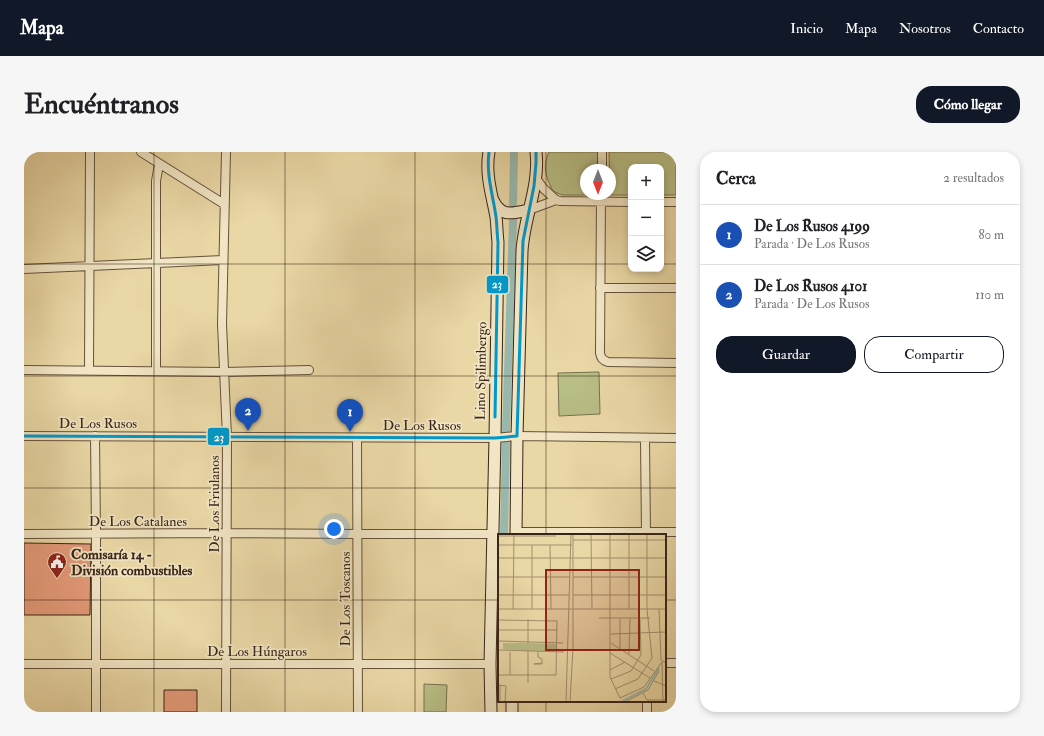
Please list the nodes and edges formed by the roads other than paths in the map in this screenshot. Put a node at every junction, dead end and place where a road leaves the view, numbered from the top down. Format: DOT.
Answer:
graph roads {
  1 [pos="90,152"];
  2 [pos="141,152"];
  3 [pos="226,152"];
  4 [pos="489,152"];
  5 [pos="602,152"];
  6 [pos="537,154"];
  7 [pos="159,164"];
  8 [pos="602,164"];
  9 [pos="536,178"];
  10 [pos="492,200"];
  11 [pos="556,200"];
  12 [pos="580,200"];
  13 [pos="601,200"];
  14 [pos="616,200"];
  15 [pos="628,202"];
  16 [pos="664,202"];
  17 [pos="676,202"];
  18 [pos="224,204"];
  19 [pos="529,210"];
  20 [pos="223,260"];
  21 [pos="156,264"];
  22 [pos="90,266"];
  23 [pos="24,270"];
  24 [pos="600,288"];
  25 [pos="676,288"];
  26 [pos="676,363"];
  27 [pos="24,370"];
  28 [pos="90,370"];
  29 [pos="309,370"];
  30 [pos="156,371"];
  31 [pos="224,372"];
  32 [pos="24,436"];
  33 [pos="95,436"];
  34 [pos="517,436"];
  35 [pos="227,437"];
  36 [pos="357,438"];
  37 [pos="495,438"];
  38 [pos="645,438"];
  39 [pos="676,438"];
  40 [pos="676,532"];
  41 [pos="227,533"];
  42 [pos="24,534"];
  43 [pos="96,534"];
  44 [pos="358,534"];
  45 [pos="493,534"];
  46 [pos="517,534"];
  47 [pos="646,534"];
  48 [pos="24,664"];
  49 [pos="96,664"];
  50 [pos="226,664"];
  51 [pos="358,664"];
  52 [pos="490,664"];
  53 [pos="96,712"];
  54 [pos="226,712"];
  55 [pos="358,712"];
  56 [pos="491,712"];
  1 -- 22 [label="street"];
  2 -- 7 [label="street"];
  3 -- 18 [label="street, De Los Friulanos"];
  4 -- 10 [label="main road, Lino Spilimbergo"];
  5 -- 8 [label="street"];
  6 -- 9 [label="main road"];
  7 -- 18 [label="street"];
  7 -- 21 [label="street"];
  9 -- 11 [label="street"];
  9 -- 19 [label="main road"];
  10 -- 19 [label="main road"];
  10 -- 37 [label="main road, Lino Spilimbergo"];
  11 -- 12 [label="street"];
  11 -- 19 [label="street"];
  13 -- 24 [label="street"];
  14 -- 15 [label="street"];
  16 -- 17 [label="street"];
  18 -- 20 [label="street, De Los Friulanos"];
  19 -- 34 [label="main road"];
  20 -- 21 [label="street"];
  20 -- 31 [label="street, De Los Friulanos"];
  21 -- 22 [label="street"];
  21 -- 30 [label="street"];
  22 -- 23 [label="street"];
  22 -- 28 [label="street"];
  24 -- 25 [label="street"];
  24 -- 26 [label="street"];
  27 -- 28 [label="street"];
  28 -- 30 [label="street"];
  29 -- 31 [label="street"];
  30 -- 31 [label="street"];
  31 -- 35 [label="street, De Los Friulanos"];
  32 -- 33 [label="street, De Los Rusos"];
  33 -- 35 [label="street, De Los Rusos"];
  33 -- 43 [label="street"];
  34 -- 37 [label="street, De Los Rusos"];
  34 -- 38 [label="street, De Los Rusos"];
  34 -- 46 [label="main road"];
  35 -- 36 [label="street, De Los Rusos"];
  35 -- 41 [label="street, De Los Friulanos"];
  36 -- 37 [label="street, De Los Rusos"];
  36 -- 44 [label="street, De Los Toscanos"];
  37 -- 45 [label="main road, Lino Spilimbergo"];
  38 -- 39 [label="street, De Los Rusos"];
  38 -- 47 [label="street"];
  40 -- 47 [label="street"];
  41 -- 43 [label="street, De Los Catalanes"];
  41 -- 44 [label="street, De Los Catalanes"];
  41 -- 50 [label="street, De Los Friulanos"];
  42 -- 43 [label="street, De Los Catalanes"];
  43 -- 49 [label="street"];
  44 -- 45 [label="street, De Los Catalanes"];
  44 -- 51 [label="street, De Los Toscanos"];
  45 -- 52 [label="main road, Lino Spilimbergo"];
  46 -- 47 [label="street"];
  48 -- 49 [label="street, De Los Húngaros"];
  49 -- 50 [label="street, De Los Húngaros"];
  49 -- 53 [label="street"];
  50 -- 51 [label="street, De Los Húngaros"];
  50 -- 54 [label="street, De Los Friulanos"];
  51 -- 52 [label="street, De Los Húngaros"];
  51 -- 55 [label="street, De Los Toscanos"];
  52 -- 56 [label="main road, Lino Spilimbergo"];
}
